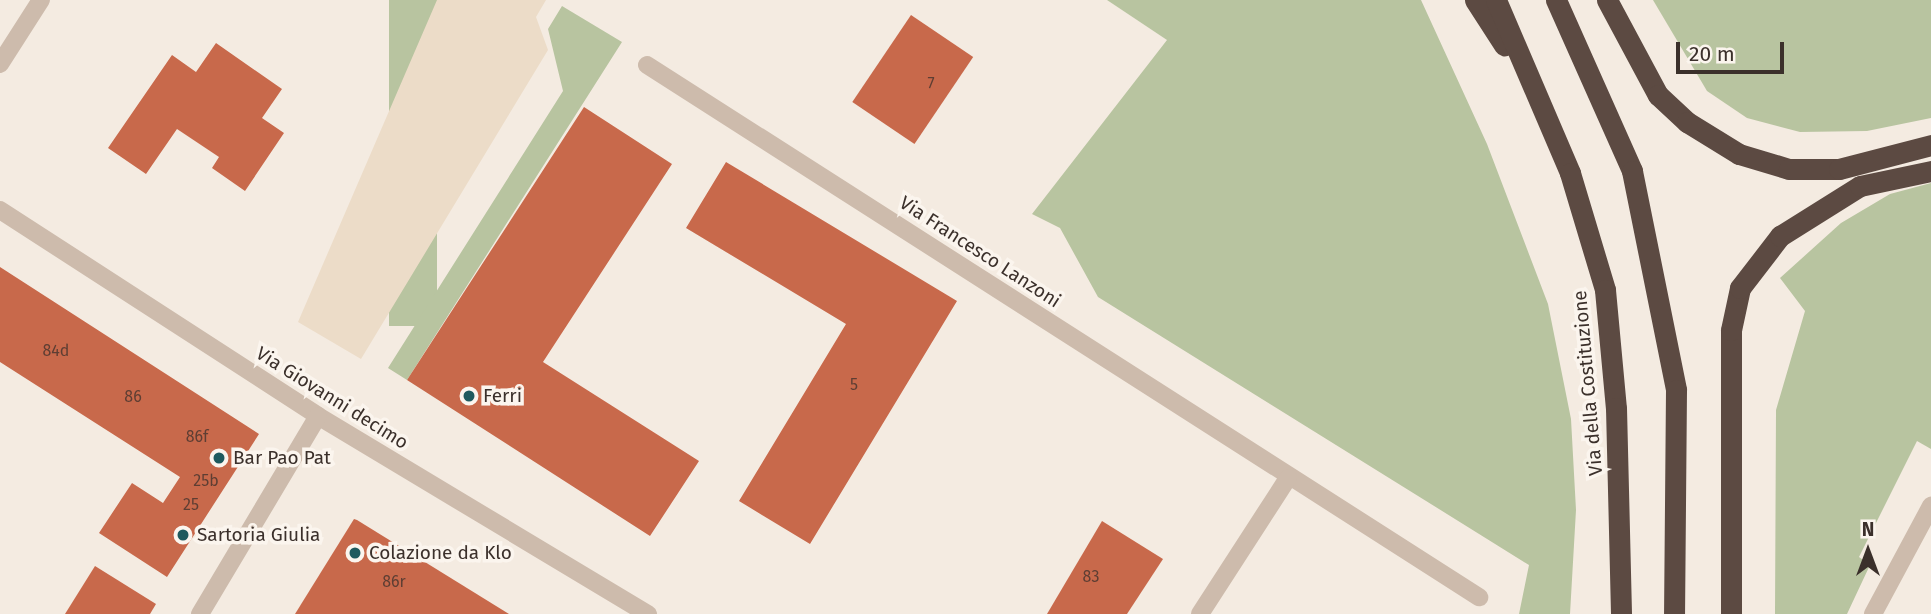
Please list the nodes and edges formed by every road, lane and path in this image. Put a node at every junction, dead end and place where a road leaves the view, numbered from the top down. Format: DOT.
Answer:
graph roads {
  1 [pos="41,0"];
  2 [pos="1475,0"];
  3 [pos="1496,0"];
  4 [pos="1556,0"];
  5 [pos="1607,0"];
  6 [pos="0,64"];
  7 [pos="646,65"];
  8 [pos="1528,82"];
  9 [pos="1931,145"];
  10 [pos="1931,171"];
  11 [pos="0,210"];
  12 [pos="318,416"];
  13 [pos="1288,478"];
  14 [pos="1931,506"];
  15 [pos="1479,597"];
  16 [pos="200,614"];
  17 [pos="648,614"];
  18 [pos="1200,614"];
  19 [pos="1621,614"];
  20 [pos="1674,614"];
  21 [pos="1731,614"];
  22 [pos="1873,614"];
  1 -- 6 [label="street"];
  2 -- 8 [label="highway"];
  3 -- 8 [label="highway, Via della Costituzione"];
  4 -- 20 [label="highway"];
  5 -- 9 [label="highway"];
  7 -- 13 [label="street, Via Francesco Lanzoni"];
  8 -- 19 [label="highway, Via della Costituzione"];
  10 -- 21 [label="highway"];
  11 -- 12 [label="street, Via Giovanni decimo"];
  12 -- 16 [label="street"];
  12 -- 17 [label="street, Via Giovanni decimo"];
  13 -- 15 [label="street, Via Francesco Lanzoni"];
  13 -- 18 [label="street"];
  14 -- 22 [label="street"];
}
